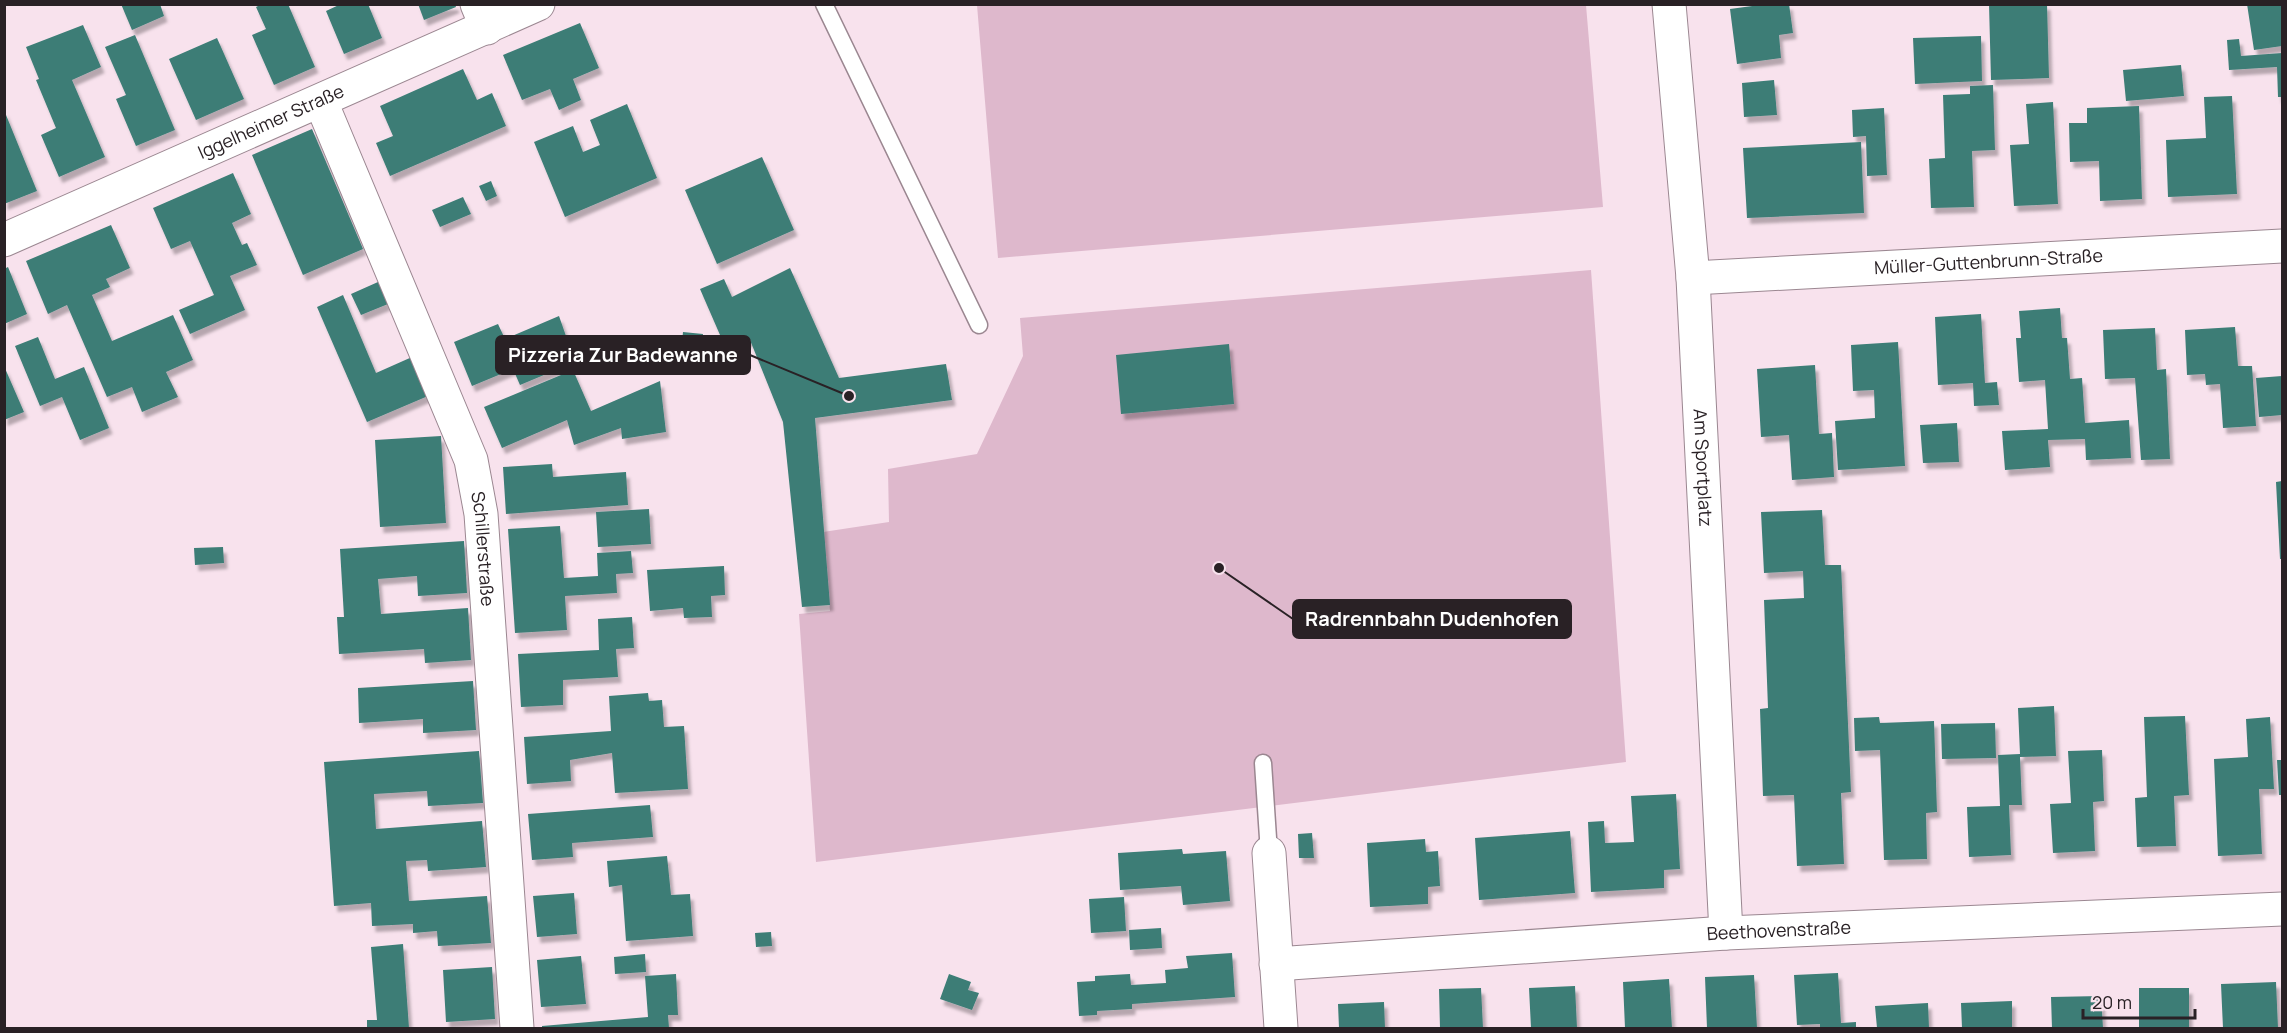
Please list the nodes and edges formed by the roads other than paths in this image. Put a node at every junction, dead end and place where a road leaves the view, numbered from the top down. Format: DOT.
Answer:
graph roads {
  1 [pos="538,4"];
  2 [pos="824,4"];
  3 [pos="1669,4"];
  4 [pos="482,16"];
  5 [pos="321,102"];
  6 [pos="4,240"];
  7 [pos="2283,246"];
  8 [pos="1693,278"];
  9 [pos="979,325"];
  10 [pos="1263,763"];
  11 [pos="1269,853"];
  12 [pos="2283,909"];
  13 [pos="1726,933"];
  14 [pos="1276,964"];
  15 [pos="517,1029"];
  16 [pos="1281,1029"];
  1 -- 4 [label="street, Iggelheimer Straße"];
  2 -- 9 [label="lane"];
  3 -- 8 [label="street, Am Sportplatz"];
  4 -- 5 [label="street, Iggelheimer Straße"];
  5 -- 6 [label="street, Iggelheimer Straße"];
  5 -- 15 [label="street, Schillerstraße"];
  7 -- 8 [label="street, Müller-Guttenbrunn-Straße"];
  8 -- 13 [label="street, Am Sportplatz"];
  10 -- 11 [label="lane"];
  11 -- 14 [label="street"];
  12 -- 13 [label="street, Beethovenstraße"];
  13 -- 14 [label="street, Beethovenstraße"];
  14 -- 16 [label="street"];
}
